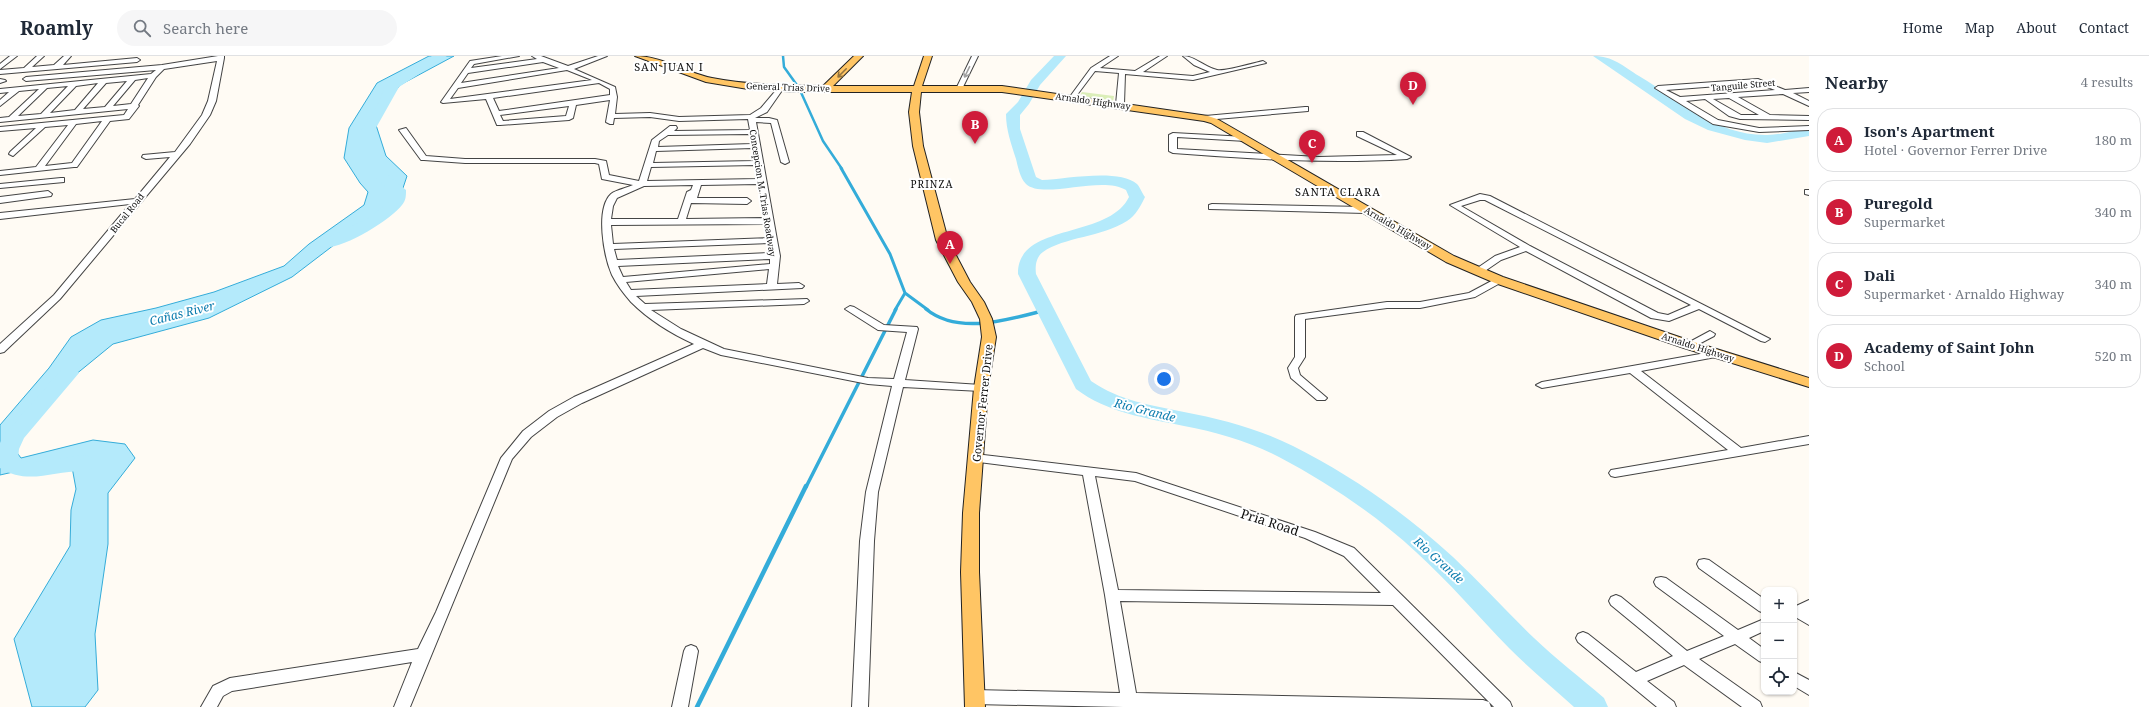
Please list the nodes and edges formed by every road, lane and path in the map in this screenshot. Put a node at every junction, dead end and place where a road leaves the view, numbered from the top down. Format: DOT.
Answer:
graph roads {
  1 [pos="14,56"];
  2 [pos="41,56"];
  3 [pos="68,56"];
  4 [pos="91,56"];
  5 [pos="118,56"];
  6 [pos="512,56"];
  7 [pos="535,56"];
  8 [pos="604,56"];
  9 [pos="639,56"];
  10 [pos="859,56"];
  11 [pos="928,56"];
  12 [pos="975,56"];
  13 [pos="1115,56"];
  14 [pos="1164,56"];
  15 [pos="1186,56"];
  16 [pos="221,57"];
  17 [pos="138,58"];
  18 [pos="545,59"];
  19 [pos="112,62"];
  20 [pos="1264,63"];
  21 [pos="1196,64"];
  22 [pos="83,65"];
  23 [pos="162,67"];
  24 [pos="0,68"];
  25 [pos="55,68"];
  26 [pos="570,68"];
  27 [pos="144,69"];
  28 [pos="1093,69"];
  29 [pos="25,70"];
  30 [pos="465,71"];
  31 [pos="1122,71"];
  32 [pos="0,72"];
  33 [pos="1138,72"];
  34 [pos="1218,73"];
  35 [pos="152,76"];
  36 [pos="1177,76"];
  37 [pos="18,77"];
  38 [pos="26,78"];
  39 [pos="133,78"];
  40 [pos="600,80"];
  41 [pos="1,81"];
  42 [pos="104,81"];
  43 [pos="10,84"];
  44 [pos="74,84"];
  45 [pos="457,86"];
  46 [pos="45,87"];
  47 [pos="778,88"];
  48 [pos="17,89"];
  49 [pos="825,89"];
  50 [pos="917,89"];
  51 [pos="959,89"];
  52 [pos="2,90"];
  53 [pos="1809,90"];
  54 [pos="1783,91"];
  55 [pos="1729,95"];
  56 [pos="489,97"];
  57 [pos="614,97"];
  58 [pos="1706,97"];
  59 [pos="1072,98"];
  60 [pos="1679,98"];
  61 [pos="1805,102"];
  62 [pos="573,103"];
  63 [pos="0,104"];
  64 [pos="1120,104"];
  65 [pos="135,106"];
  66 [pos="107,109"];
  67 [pos="1306,109"];
  68 [pos="77,112"];
  69 [pos="495,114"];
  70 [pos="43,116"];
  71 [pos="751,118"];
  72 [pos="1205,118"];
  73 [pos="1768,118"];
  74 [pos="1809,118"];
  75 [pos="11,119"];
  76 [pos="678,119"];
  77 [pos="0,120"];
  78 [pos="108,120"];
  79 [pos="73,123"];
  80 [pos="42,126"];
  81 [pos="1809,128"];
  82 [pos="3,129"];
  83 [pos="1789,129"];
  84 [pos="403,130"];
  85 [pos="667,132"];
  86 [pos="753,132"];
  87 [pos="1360,134"];
  88 [pos="0,135"];
  89 [pos="1246,139"];
  90 [pos="756,146"];
  91 [pos="653,149"];
  92 [pos="13,154"];
  93 [pos="176,154"];
  94 [pos="146,157"];
  95 [pos="1276,157"];
  96 [pos="785,162"];
  97 [pos="759,163"];
  98 [pos="648,165"];
  99 [pos="38,169"];
  100 [pos="0,173"];
  101 [pos="762,181"];
  102 [pos="696,182"];
  103 [pos="642,184"];
  104 [pos="0,186"];
  105 [pos="48,194"];
  106 [pos="0,200"];
  107 [pos="136,201"];
  108 [pos="747,201"];
  109 [pos="1212,207"];
  110 [pos="1365,210"];
  111 [pos="34,213"];
  112 [pos="9,215"];
  113 [pos="0,216"];
  114 [pos="769,221"];
  115 [pos="605,222"];
  116 [pos="681,222"];
  117 [pos="0,225"];
  118 [pos="773,240"];
  119 [pos="609,247"];
  120 [pos="1530,250"];
  121 [pos="775,256"];
  122 [pos="614,263"];
  123 [pos="774,266"];
  124 [pos="1483,273"];
  125 [pos="620,280"];
  126 [pos="1499,280"];
  127 [pos="799,286"];
  128 [pos="772,287"];
  129 [pos="629,293"];
  130 [pos="804,301"];
  131 [pos="1698,306"];
  132 [pos="644,307"];
  133 [pos="850,309"];
  134 [pos="1710,334"];
  135 [pos="1765,339"];
  136 [pos="702,345"];
  137 [pos="1688,345"];
  138 [pos="0,350"];
  139 [pos="1717,354"];
  140 [pos="1632,369"];
  141 [pos="1809,383"];
  142 [pos="898,384"];
  143 [pos="1542,385"];
  144 [pos="981,388"];
  145 [pos="1321,398"];
  146 [pos="1809,440"];
  147 [pos="1739,452"];
  148 [pos="976,458"];
  149 [pos="1088,470"];
  150 [pos="1615,473"];
  151 [pos="1704,564"];
  152 [pos="1661,582"];
  153 [pos="1112,595"];
  154 [pos="1395,599"];
  155 [pos="1616,601"];
  156 [pos="1761,605"];
  157 [pos="1761,626"];
  158 [pos="1736,637"];
  159 [pos="1583,638"];
  160 [pos="691,651"];
  161 [pos="423,654"];
  162 [pos="1761,655"];
  163 [pos="1686,658"];
  164 [pos="1633,680"];
  165 [pos="1797,680"];
  166 [pos="1809,688"];
  167 [pos="975,702"];
  168 [pos="1130,704"];
  169 [pos="1275,705"];
  170 [pos="1414,706"];
  171 [pos="209,707"];
  172 [pos="402,707"];
  173 [pos="680,707"];
  174 [pos="860,707"];
  175 [pos="1483,707"];
  176 [pos="1504,707"];
  177 [pos="1668,707"];
  178 [pos="1754,707"];
  1 -- 24 [label="street"];
  2 -- 29 [label="street"];
  3 -- 25 [label="street"];
  4 -- 22 [label="street"];
  5 -- 19 [label="street"];
  6 -- 30 [label="street"];
  7 -- 18 [label="street"];
  8 -- 26 [label="street"];
  9 -- 47 [label="main road, General Trias Drive"];
  10 -- 49 [label="main road, one-way"];
  11 -- 50 [label="main road, Governor Ferrer Drive"];
  12 -- 51 [label="street, one-way"];
  13 -- 28 [label="street"];
  14 -- 33 [label="street"];
  15 -- 21 [label="street"];
  16 -- 23 [label="street"];
  16 -- 93 [label="street, Bucal Road"];
  17 -- 19 [label="street"];
  17 -- 27 [label="street"];
  18 -- 26 [label="street"];
  18 -- 30 [label="street"];
  19 -- 22 [label="street"];
  20 -- 34 [label="street"];
  21 -- 34 [label="street"];
  21 -- 36 [label="street"];
  22 -- 25 [label="street"];
  23 -- 27 [label="street"];
  23 -- 35 [label="street"];
  25 -- 29 [label="street"];
  26 -- 40 [label="street"];
  26 -- 45 [label="street"];
  27 -- 38 [label="street"];
  28 -- 31 [label="street"];
  28 -- 59 [label="street"];
  29 -- 32 [label="street"];
  29 -- 37 [label="street"];
  30 -- 45 [label="street"];
  31 -- 33 [label="street"];
  31 -- 64 [label="street"];
  33 -- 36 [label="street"];
  34 -- 36 [label="street"];
  35 -- 39 [label="street"];
  35 -- 65 [label="street"];
  37 -- 38 [label="street"];
  37 -- 41 [label="street"];
  38 -- 43 [label="street"];
  39 -- 42 [label="street"];
  39 -- 66 [label="street"];
  40 -- 56 [label="street"];
  40 -- 57 [label="street"];
  41 -- 43 [label="street"];
  42 -- 44 [label="street"];
  42 -- 68 [label="street"];
  43 -- 52 [label="street"];
  44 -- 46 [label="street"];
  44 -- 70 [label="street"];
  45 -- 56 [label="street"];
  46 -- 48 [label="street"];
  46 -- 75 [label="street"];
  47 -- 49 [label="main road, General Trias Drive"];
  47 -- 71 [label="street, Concepcion M. Trias Roadway"];
  48 -- 52 [label="street"];
  48 -- 63 [label="street"];
  49 -- 50 [label="main road, General Trias Drive"];
  50 -- 51 [label="main road, Arnaldo Highway"];
  50 -- 144 [label="main road, Governor Ferrer Drive"];
  51 -- 59 [label="main road, Arnaldo Highway"];
  53 -- 54 [label="street, Tanguile Street"];
  54 -- 55 [label="street, Tanguile Street"];
  54 -- 60 [label="street"];
  54 -- 61 [label="street"];
  55 -- 58 [label="street, Tanguile Street"];
  55 -- 73 [label="street"];
  56 -- 69 [label="street"];
  57 -- 62 [label="street"];
  57 -- 76 [label="street"];
  58 -- 60 [label="street, Tanguile Street"];
  58 -- 73 [label="street"];
  59 -- 64 [label="main road, Arnaldo Highway"];
  60 -- 83 [label="street"];
  62 -- 69 [label="street"];
  62 -- 69 [label="street"];
  64 -- 72 [label="main road, Arnaldo Highway"];
  65 -- 66 [label="street"];
  65 -- 78 [label="street"];
  66 -- 68 [label="street"];
  67 -- 72 [label="street"];
  68 -- 70 [label="street"];
  70 -- 75 [label="street"];
  71 -- 76 [label="street"];
  71 -- 86 [label="street, Concepcion M. Trias Roadway"];
  71 -- 96 [label="street"];
  72 -- 89 [label="main road, Arnaldo Highway"];
  73 -- 74 [label="street"];
  73 -- 83 [label="street"];
  75 -- 77 [label="street"];
  76 -- 85 [label="street"];
  78 -- 79 [label="street"];
  78 -- 99 [label="street"];
  79 -- 80 [label="street"];
  79 -- 99 [label="street"];
  80 -- 82 [label="street"];
  80 -- 92 [label="street"];
  81 -- 83 [label="street"];
  82 -- 88 [label="street"];
  84 -- 103 [label="street"];
  85 -- 86 [label="street"];
  85 -- 91 [label="street"];
  86 -- 90 [label="street, Concepcion M. Trias Roadway"];
  87 -- 95 [label="street"];
  89 -- 95 [label="main road, Arnaldo Highway"];
  89 -- 95 [label="street"];
  90 -- 91 [label="street"];
  90 -- 97 [label="street, Concepcion M. Trias Roadway"];
  91 -- 98 [label="street"];
  93 -- 94 [label="street"];
  93 -- 107 [label="street, Bucal Road"];
  95 -- 110 [label="main road, Arnaldo Highway"];
  97 -- 98 [label="street"];
  97 -- 101 [label="street, Concepcion M. Trias Roadway"];
  98 -- 103 [label="street"];
  99 -- 100 [label="street"];
  101 -- 102 [label="street"];
  101 -- 114 [label="street, Concepcion M. Trias Roadway"];
  102 -- 103 [label="street"];
  102 -- 108 [label="street"];
  102 -- 116 [label="street"];
  103 -- 115 [label="street"];
  104 -- 105 [label="street"];
  105 -- 106 [label="street"];
  105 -- 111 [label="street"];
  107 -- 111 [label="street"];
  107 -- 138 [label="street, Bucal Road"];
  109 -- 110 [label="street"];
  110 -- 124 [label="main road, Arnaldo Highway"];
  111 -- 112 [label="street"];
  112 -- 113 [label="street"];
  112 -- 117 [label="street"];
  114 -- 116 [label="street"];
  114 -- 118 [label="street, Concepcion M. Trias Roadway"];
  115 -- 116 [label="street"];
  115 -- 119 [label="street"];
  118 -- 119 [label="street"];
  118 -- 121 [label="street, Concepcion M. Trias Roadway"];
  119 -- 122 [label="street"];
  120 -- 124 [label="street"];
  120 -- 131 [label="street"];
  120 -- 131 [label="street"];
  121 -- 122 [label="street"];
  121 -- 123 [label="street, Concepcion M. Trias Roadway"];
  122 -- 125 [label="street"];
  123 -- 125 [label="street"];
  123 -- 128 [label="street, Concepcion M. Trias Roadway"];
  124 -- 126 [label="main road, Arnaldo Highway"];
  125 -- 129 [label="street"];
  126 -- 137 [label="main road, Arnaldo Highway"];
  126 -- 145 [label="street"];
  127 -- 128 [label="street"];
  128 -- 129 [label="street"];
  129 -- 132 [label="street"];
  130 -- 132 [label="street"];
  131 -- 135 [label="street"];
  132 -- 136 [label="street"];
  133 -- 142 [label="street"];
  134 -- 137 [label="street"];
  136 -- 142 [label="street"];
  136 -- 161 [label="street"];
  137 -- 139 [label="main road, Arnaldo Highway"];
  139 -- 140 [label="street"];
  139 -- 141 [label="main road, Arnaldo Highway"];
  140 -- 143 [label="street"];
  140 -- 147 [label="street"];
  142 -- 144 [label="street"];
  142 -- 174 [label="street"];
  144 -- 148 [label="main road, Governor Ferrer Drive"];
  146 -- 147 [label="street"];
  147 -- 150 [label="street"];
  148 -- 149 [label="street, Pria Road"];
  148 -- 167 [label="main road, Governor Ferrer Drive"];
  149 -- 153 [label="street"];
  149 -- 154 [label="street, Pria Road"];
  151 -- 156 [label="street"];
  152 -- 158 [label="street"];
  153 -- 154 [label="street"];
  153 -- 168 [label="street"];
  154 -- 176 [label="street, Pria Road"];
  155 -- 163 [label="street"];
  157 -- 158 [label="street"];
  158 -- 162 [label="street"];
  158 -- 163 [label="street"];
  159 -- 164 [label="street"];
  160 -- 173 [label="street"];
  161 -- 171 [label="street"];
  161 -- 172 [label="street"];
  163 -- 164 [label="street"];
  163 -- 178 [label="street"];
  164 -- 177 [label="street"];
  165 -- 166 [label="street"];
  167 -- 168 [label="street"];
  168 -- 169 [label="street"];
  169 -- 170 [label="street"];
  170 -- 175 [label="street"];
}
